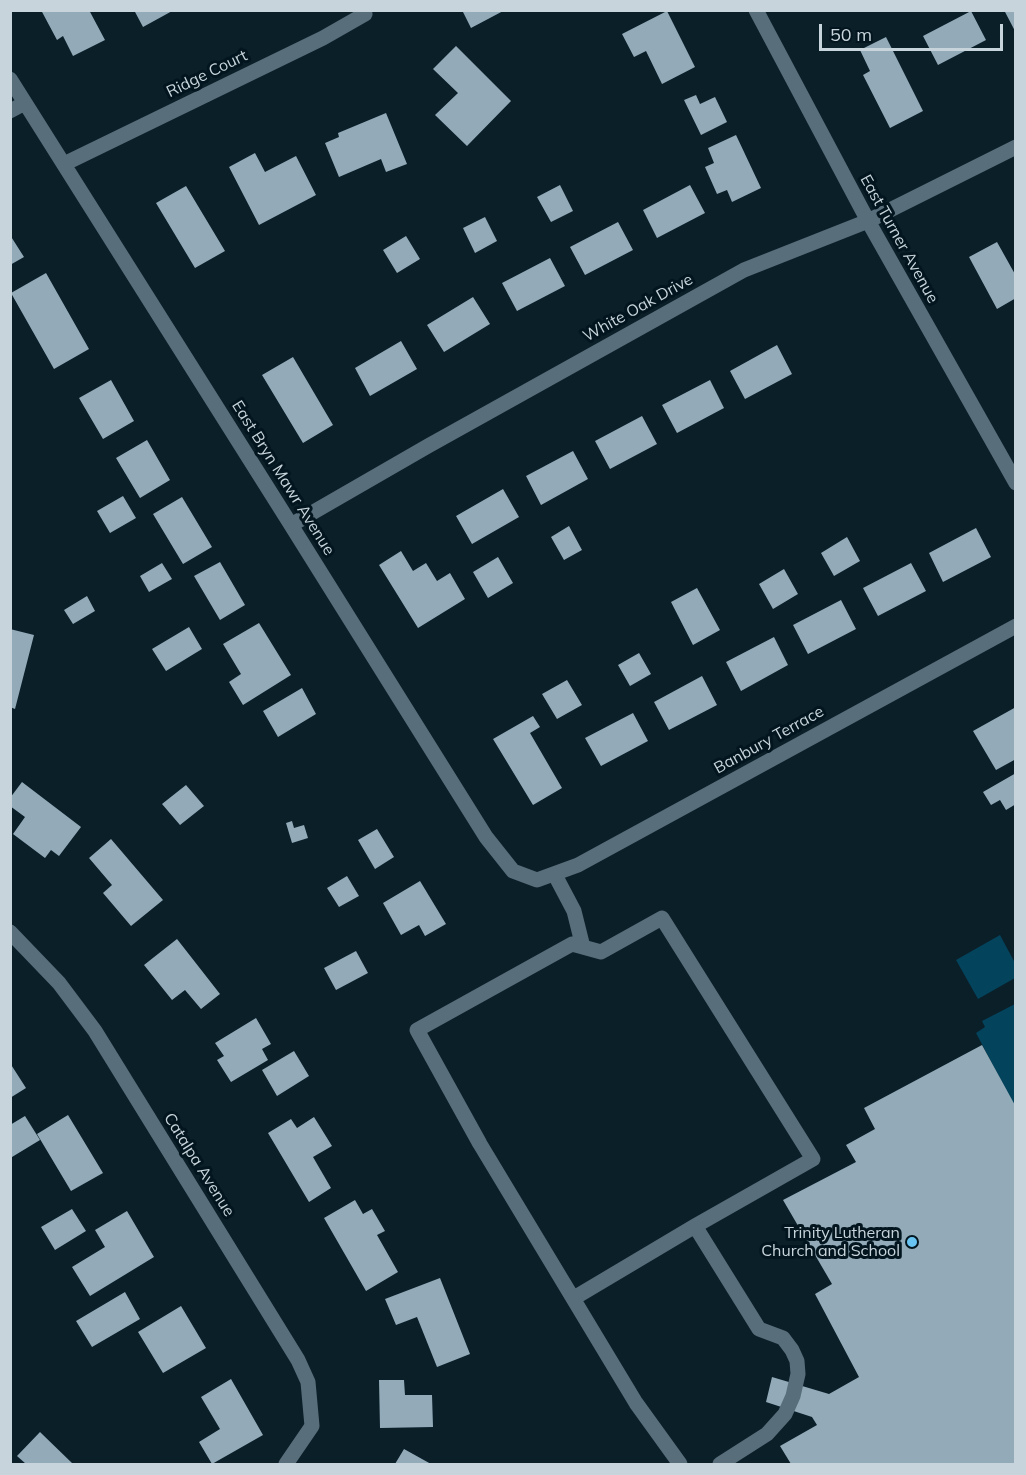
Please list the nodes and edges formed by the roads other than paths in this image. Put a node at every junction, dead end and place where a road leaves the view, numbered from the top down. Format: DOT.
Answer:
graph roads {
  1 [pos="756,10"];
  2 [pos="364,14"];
  3 [pos="10,79"];
  4 [pos="25,103"];
  5 [pos="10,111"];
  6 [pos="1016,147"];
  7 [pos="64,164"];
  8 [pos="868,221"];
  9 [pos="1016,483"];
  10 [pos="291,525"];
  11 [pos="1016,626"];
  12 [pos="555,875"];
  13 [pos="537,880"];
  14 [pos="10,932"];
  15 [pos="583,947"];
  16 [pos="695,1226"];
  17 [pos="574,1298"];
  18 [pos="286,1464"];
  19 [pos="680,1464"];
  20 [pos="720,1464"];
  1 -- 8 [label="street, East Turner Avenue"];
  2 -- 7 [label="street, Ridge Court"];
  3 -- 4 [label="street, East Bryn Mawr Avenue"];
  4 -- 5 [label="street"];
  4 -- 7 [label="street, East Bryn Mawr Avenue"];
  6 -- 8 [label="street, White Oak Drive"];
  7 -- 10 [label="street, East Bryn Mawr Avenue"];
  8 -- 9 [label="street, East Turner Avenue"];
  8 -- 10 [label="street, White Oak Drive"];
  10 -- 13 [label="street, East Bryn Mawr Avenue"];
  11 -- 12 [label="street, Banbury Terrace"];
  12 -- 13 [label="street, Banbury Terrace"];
  12 -- 15 [label="street"];
  14 -- 18 [label="street, Catalpa Avenue"];
  15 -- 16 [label="street"];
  15 -- 17 [label="street"];
  16 -- 17 [label="street"];
  16 -- 20 [label="street"];
  17 -- 19 [label="street"];
}
